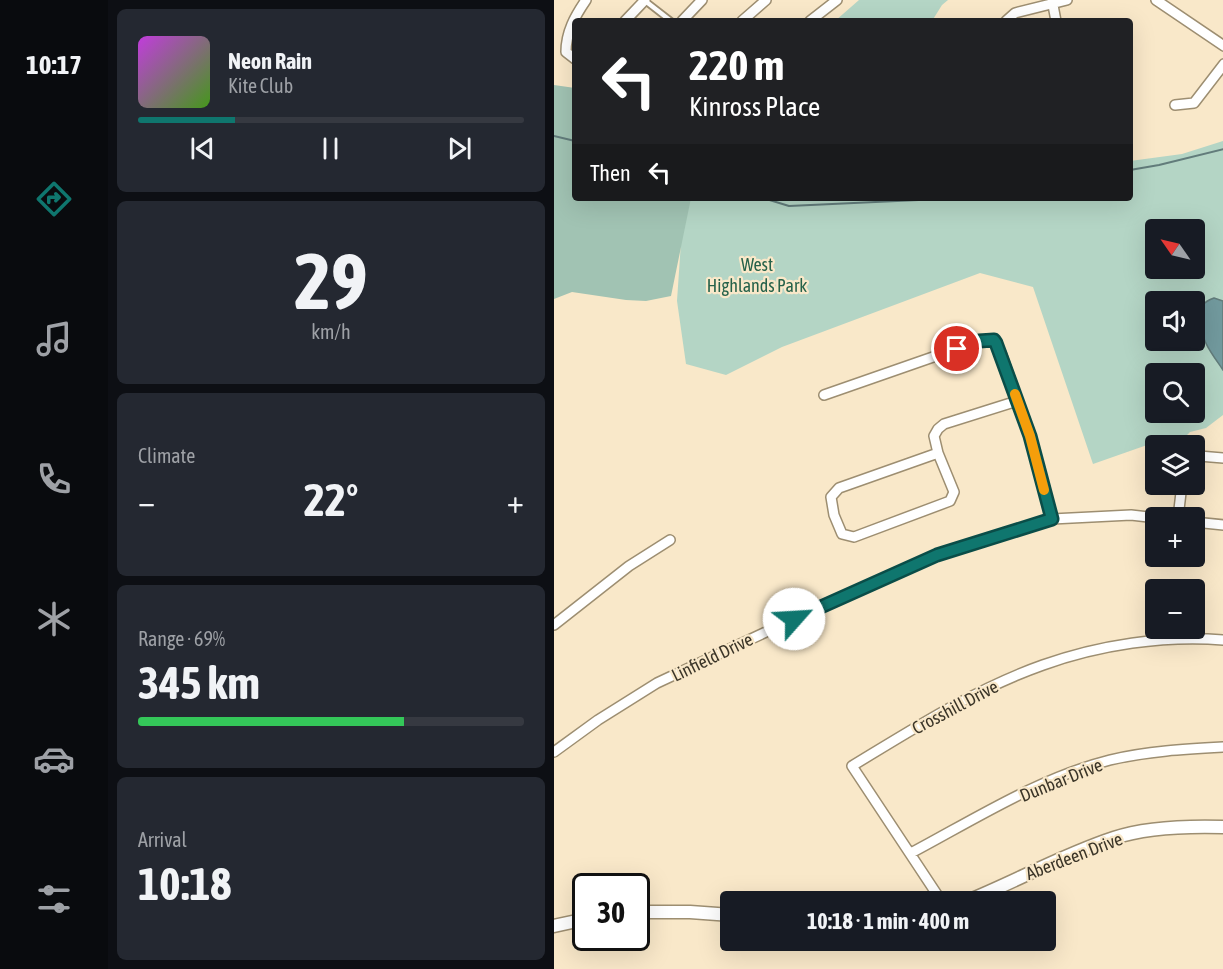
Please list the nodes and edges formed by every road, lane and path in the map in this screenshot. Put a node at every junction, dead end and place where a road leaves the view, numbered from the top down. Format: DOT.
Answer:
graph roads {
  1 [pos="586,0"];
  2 [pos="645,0"];
  3 [pos="702,0"];
  4 [pos="766,0"];
  5 [pos="837,0"];
  6 [pos="1067,0"];
  7 [pos="1156,0"];
  8 [pos="1052,1"];
  9 [pos="575,18"];
  10 [pos="628,18"];
  11 [pos="667,18"];
  12 [pos="685,18"];
  13 [pos="745,18"];
  14 [pos="814,18"];
  15 [pos="1009,18"];
  16 [pos="1055,18"];
  17 [pos="572,25"];
  18 [pos="1223,46"];
  19 [pos="572,57"];
  20 [pos="1223,64"];
  21 [pos="1175,105"];
  22 [pos="824,395"];
  23 [pos="1017,401"];
  24 [pos="938,453"];
  25 [pos="1205,456"];
  26 [pos="1223,458"];
  27 [pos="1145,517"];
  28 [pos="1052,519"];
  29 [pos="1205,523"];
  30 [pos="1223,525"];
  31 [pos="670,540"];
  32 [pos="554,625"];
  33 [pos="1223,639"];
  34 [pos="1223,747"];
  35 [pos="554,752"];
  36 [pos="1223,827"];
  37 [pos="911,853"];
  38 [pos="935,891"];
  39 [pos="990,891"];
  40 [pos="650,912"];
  41 [pos="720,914"];
  42 [pos="572,922"];
  43 [pos="554,926"];
  1 -- 9 [label="street"];
  2 -- 10 [label="street"];
  2 -- 11 [label="lane"];
  3 -- 12 [label="street"];
  4 -- 13 [label="street"];
  5 -- 14 [label="street"];
  6 -- 8 [label="street"];
  7 -- 18 [label="street"];
  8 -- 15 [label="street"];
  8 -- 16 [label="street"];
  17 -- 19 [label="street"];
  20 -- 21 [label="street"];
  22 -- 23 [label="street"];
  23 -- 24 [label="street"];
  23 -- 28 [label="street"];
  24 -- 24 [label="street"];
  25 -- 26 [label="street"];
  27 -- 28 [label="street, Linfield Drive"];
  28 -- 35 [label="street, Linfield Drive"];
  29 -- 30 [label="street"];
  31 -- 32 [label="street"];
  33 -- 37 [label="street, Crosshill Drive"];
  34 -- 37 [label="street, Dunbar Drive"];
  36 -- 39 [label="street, Aberdeen Drive"];
  37 -- 38 [label="street, Crosshill Drive"];
  40 -- 41 [label="street"];
  42 -- 43 [label="street"];
}
